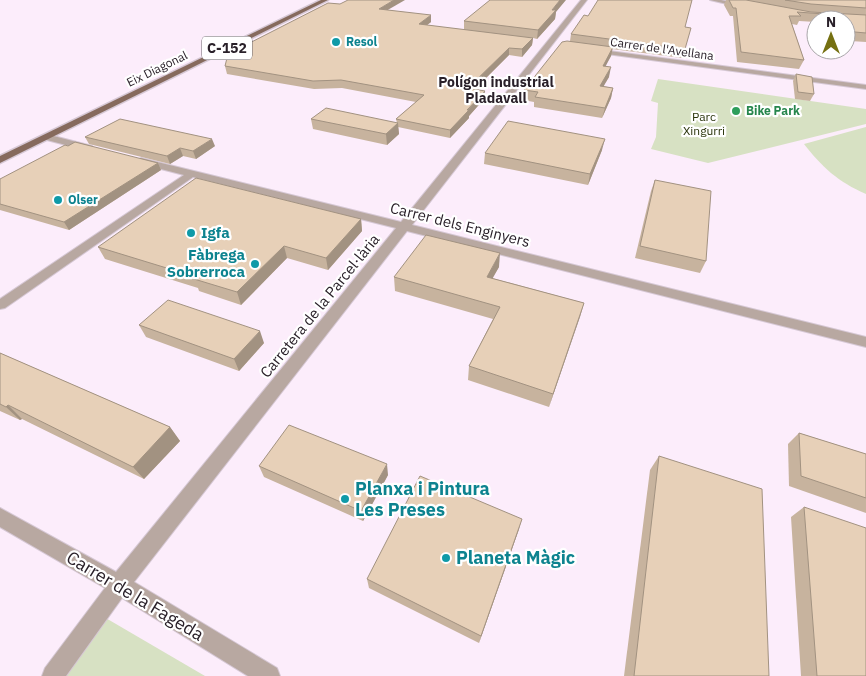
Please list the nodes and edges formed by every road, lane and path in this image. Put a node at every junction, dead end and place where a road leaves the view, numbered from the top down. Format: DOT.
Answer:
graph roads {
  1 [pos="325,0"];
  2 [pos="584,0"];
  3 [pos="713,0"];
  4 [pos="748,6"];
  5 [pos="587,50"];
  6 [pos="866,87"];
  7 [pos="46,137"];
  8 [pos="100,151"];
  9 [pos="128,158"];
  10 [pos="0,160"];
  11 [pos="192,174"];
  12 [pos="404,226"];
  13 [pos="0,305"];
  14 [pos="866,342"];
  15 [pos="0,517"];
  16 [pos="119,585"];
  17 [pos="53,676"];
  18 [pos="269,676"];
  1 -- 7 [label="main road, Eix Diagonal / C-152"];
  2 -- 12 [label="street, Carretera de la Parcel·lària"];
  3 -- 4 [label="street"];
  5 -- 6 [label="street, Carrer de l'Avellana"];
  7 -- 8 [label="street"];
  7 -- 10 [label="main road, Eix Diagonal / C-152"];
  9 -- 11 [label="street, Carrer dels Enginyers"];
  11 -- 12 [label="street, Carrer dels Enginyers"];
  11 -- 13 [label="street"];
  12 -- 14 [label="street, Carrer dels Enginyers"];
  12 -- 16 [label="street, Carretera de la Parcel·lària"];
  15 -- 16 [label="street, Carrer de la Fageda"];
  16 -- 17 [label="street, Carretera de la Parcel·lària"];
  16 -- 18 [label="street, Carrer de la Fageda"];
}
